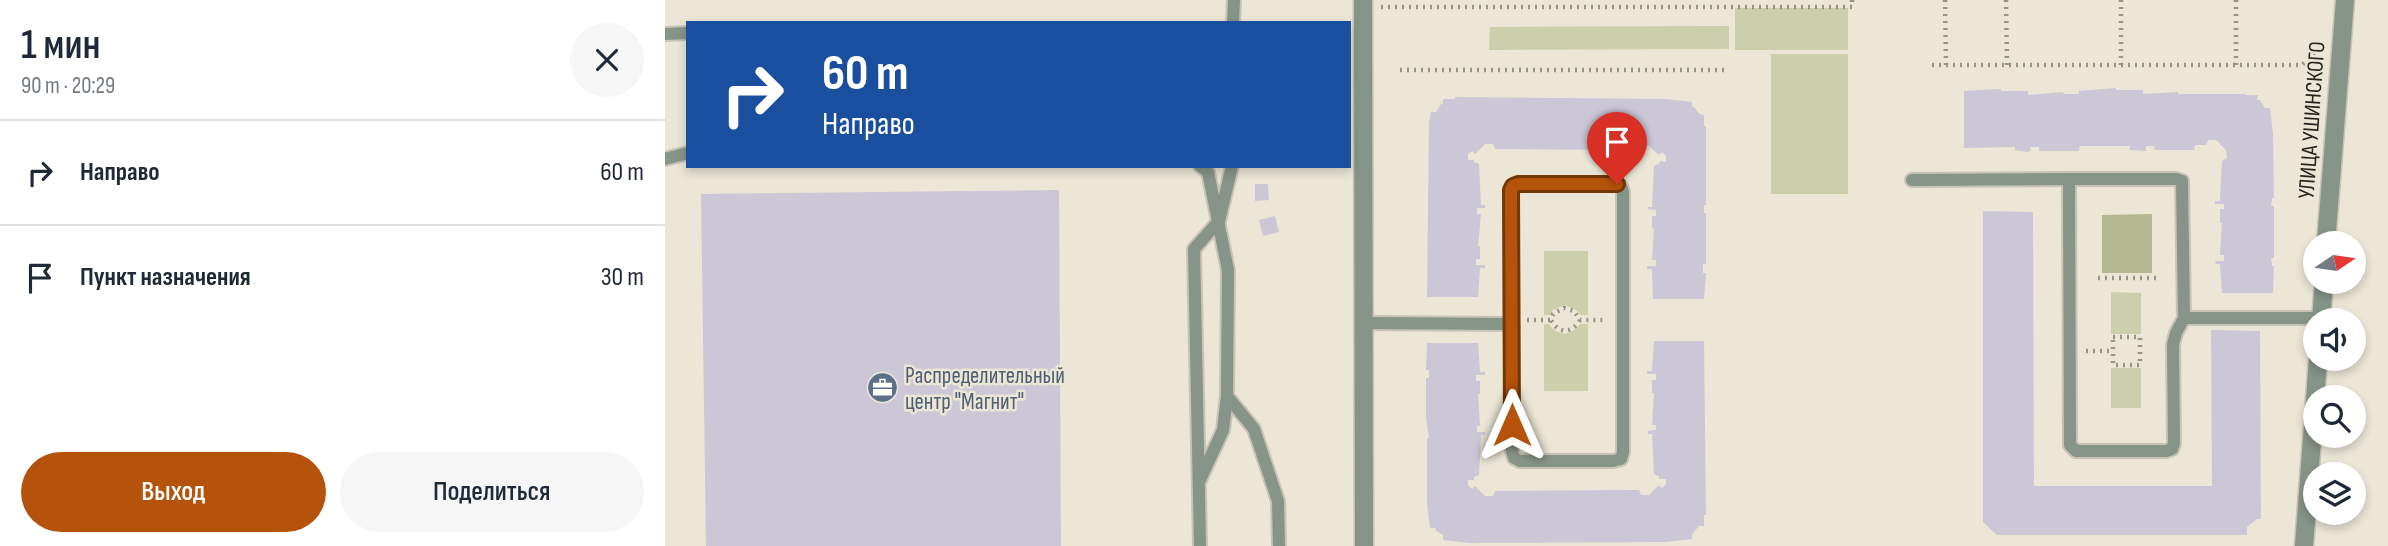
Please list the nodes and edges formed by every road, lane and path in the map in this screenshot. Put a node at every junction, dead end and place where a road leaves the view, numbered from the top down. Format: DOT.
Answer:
graph roads {
  1 [pos="1234,0"];
  2 [pos="1852,0"];
  3 [pos="1945,0"];
  4 [pos="2007,0"];
  5 [pos="2121,0"];
  6 [pos="2236,0"];
  7 [pos="2345,0"];
  8 [pos="1363,4"];
  9 [pos="1233,21"];
  10 [pos="665,33"];
  11 [pos="686,33"];
  12 [pos="2325,45"];
  13 [pos="1931,65"];
  14 [pos="1946,65"];
  15 [pos="2007,65"];
  16 [pos="2121,65"];
  17 [pos="2236,65"];
  18 [pos="1400,70"];
  19 [pos="1729,70"];
  20 [pos="686,154"];
  21 [pos="665,159"];
  22 [pos="1202,168"];
  23 [pos="1232,168"];
  24 [pos="2069,179"];
  25 [pos="1912,180"];
  26 [pos="1219,221"];
  27 [pos="2327,231"];
  28 [pos="2098,278"];
  29 [pos="2157,278"];
  30 [pos="2184,318"];
  31 [pos="2303,319"];
  32 [pos="1580,320"];
  33 [pos="1623,320"];
  34 [pos="1364,323"];
  35 [pos="1511,324"];
  36 [pos="2070,351"];
  37 [pos="2113,351"];
  38 [pos="2317,371"];
  39 [pos="1227,397"];
  40 [pos="1199,483"];
  41 [pos="1200,546"];
  42 [pos="1279,546"];
  43 [pos="1364,546"];
  44 [pos="2304,546"];
  1 -- 9 [label="lane"];
  2 -- 8 [label="path"];
  3 -- 14 [label="path"];
  4 -- 15 [label="path"];
  5 -- 16 [label="path"];
  6 -- 17 [label="path"];
  7 -- 27 [label="street, УЛИЦА УШИНСКОГО"];
  8 -- 34 [label="street"];
  10 -- 11 [label="lane"];
  12 -- 17 [label="path"];
  13 -- 14 [label="path"];
  14 -- 15 [label="path"];
  15 -- 16 [label="path"];
  16 -- 17 [label="path"];
  18 -- 19 [label="path"];
  20 -- 21 [label="lane"];
  22 -- 26 [label="lane"];
  23 -- 26 [label="lane"];
  24 -- 25 [label="lane"];
  24 -- 30 [label="lane"];
  24 -- 36 [label="lane"];
  26 -- 39 [label="lane"];
  26 -- 40 [label="lane"];
  28 -- 29 [label="path"];
  30 -- 31 [label="lane"];
  30 -- 36 [label="lane"];
  32 -- 32 [label="path"];
  32 -- 33 [label="path"];
  33 -- 35 [label="lane"];
  33 -- 35 [label="lane"];
  34 -- 35 [label="lane"];
  34 -- 43 [label="street"];
  36 -- 37 [label="path"];
  37 -- 37 [label="path"];
  38 -- 44 [label="street"];
  39 -- 40 [label="lane"];
  39 -- 42 [label="lane"];
  40 -- 41 [label="lane"];
}
